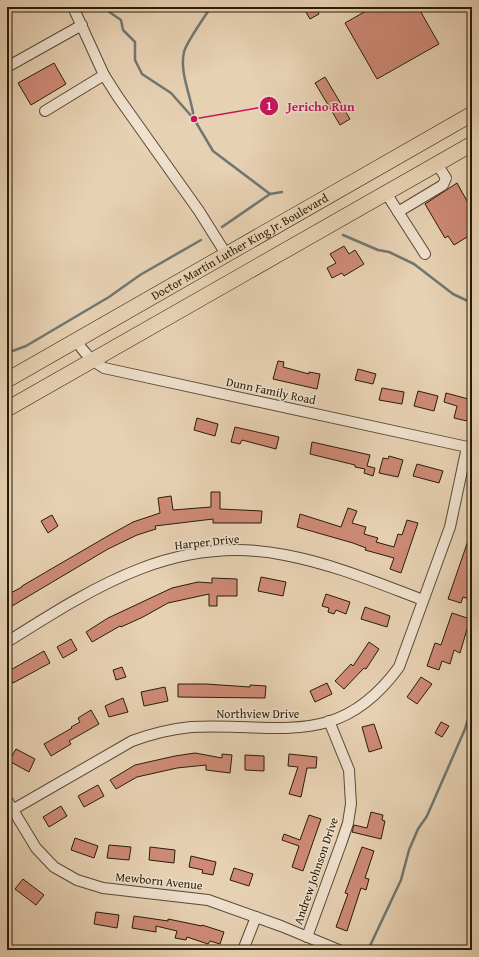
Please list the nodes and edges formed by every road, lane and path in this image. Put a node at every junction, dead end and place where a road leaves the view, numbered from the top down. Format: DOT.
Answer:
graph roads {
  1 [pos="73,7"];
  2 [pos="82,25"];
  3 [pos="7,67"];
  4 [pos="104,75"];
  5 [pos="45,111"];
  6 [pos="472,114"];
  7 [pos="472,144"];
  8 [pos="437,164"];
  9 [pos="386,193"];
  10 [pos="398,212"];
  11 [pos="226,254"];
  12 [pos="425,254"];
  13 [pos="76,340"];
  14 [pos="91,360"];
  15 [pos="7,380"];
  16 [pos="7,409"];
  17 [pos="470,448"];
  18 [pos="423,600"];
  19 [pos="7,642"];
  20 [pos="329,721"];
  21 [pos="7,800"];
  22 [pos="10,811"];
  23 [pos="256,917"];
  24 [pos="307,937"];
  25 [pos="242,950"];
  26 [pos="339,950"];
  1 -- 2 [label="street"];
  2 -- 3 [label="street"];
  2 -- 4 [label="street"];
  4 -- 5 [label="street"];
  4 -- 11 [label="street"];
  6 -- 11 [label="highway, Doctor Martin Luther King Jr. Boulevard"];
  7 -- 8 [label="highway"];
  8 -- 9 [label="highway"];
  8 -- 10 [label="street"];
  9 -- 10 [label="street"];
  9 -- 14 [label="highway"];
  10 -- 12 [label="street"];
  11 -- 13 [label="highway, Doctor Martin Luther King Jr. Boulevard"];
  13 -- 14 [label="street, Dunn Family Road"];
  13 -- 15 [label="highway, Doctor Martin Luther King Jr. Boulevard"];
  14 -- 16 [label="highway"];
  14 -- 17 [label="street, Dunn Family Road"];
  17 -- 18 [label="street, Northview Drive"];
  18 -- 19 [label="street, Harper Drive"];
  18 -- 20 [label="street, Northview Drive"];
  20 -- 22 [label="street, Northview Drive"];
  20 -- 24 [label="street, Andrew Johnson Drive"];
  21 -- 22 [label="street, Mewborn Avenue"];
  22 -- 23 [label="street, Mewborn Avenue"];
  23 -- 24 [label="street, Mewborn Avenue"];
  23 -- 25 [label="street"];
  24 -- 26 [label="street, Mewborn Avenue"];
}
